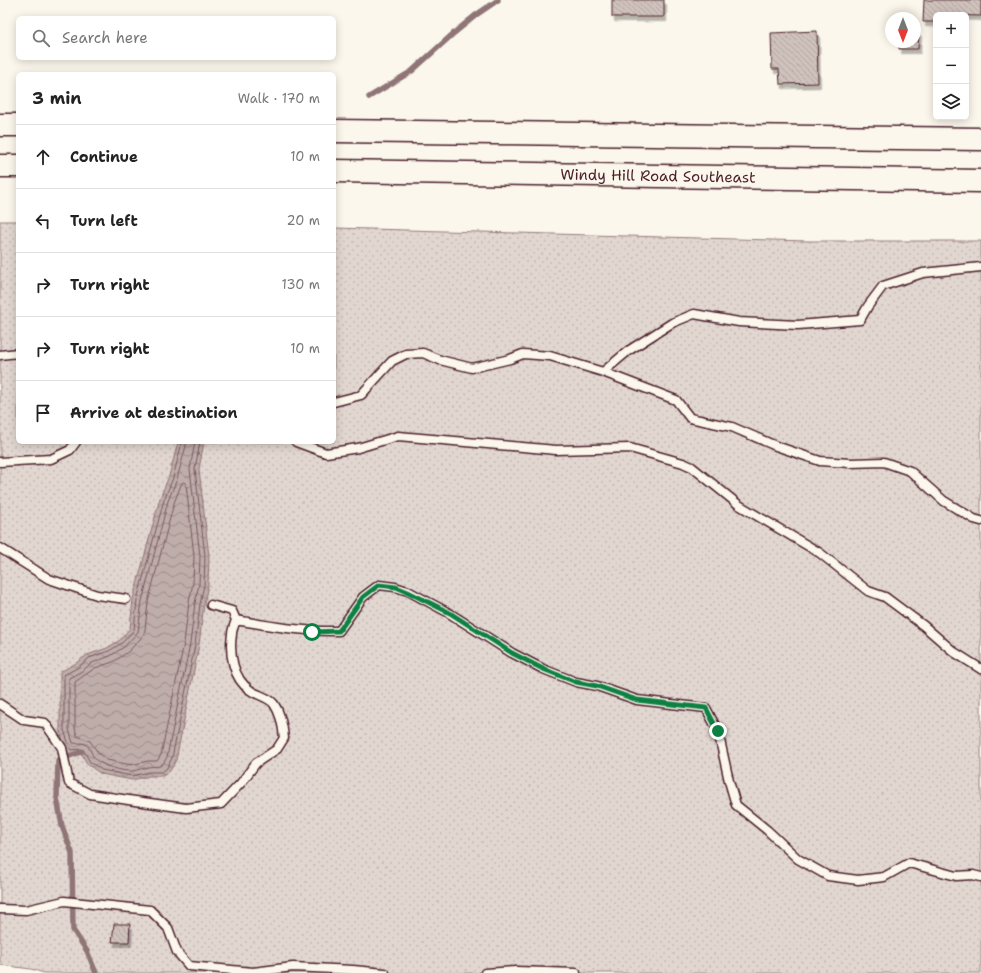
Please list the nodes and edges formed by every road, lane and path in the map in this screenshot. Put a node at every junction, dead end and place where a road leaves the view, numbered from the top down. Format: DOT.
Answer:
graph roads {
  1 [pos="0,125"];
  2 [pos="16,125"];
  3 [pos="336,131"];
  4 [pos="981,139"];
  5 [pos="0,166"];
  6 [pos="16,166"];
  7 [pos="336,171"];
  8 [pos="981,181"];
  9 [pos="981,267"];
  10 [pos="16,353"];
  11 [pos="0,355"];
  12 [pos="603,372"];
  13 [pos="336,401"];
  14 [pos="74,444"];
  15 [pos="301,444"];
  16 [pos="0,462"];
  17 [pos="981,521"];
  18 [pos="0,548"];
  19 [pos="126,599"];
  20 [pos="210,605"];
  21 [pos="236,620"];
  22 [pos="981,669"];
  23 [pos="0,704"];
  24 [pos="981,877"];
  25 [pos="0,909"];
  26 [pos="385,973"];
  27 [pos="485,973"];
  28 [pos="576,973"];
  1 -- 2 [label="main road"];
  3 -- 4 [label="main road"];
  5 -- 6 [label="main road"];
  7 -- 8 [label="main road, Windy Hill Road Southeast"];
  9 -- 12 [label="lane"];
  10 -- 11 [label="lane"];
  12 -- 13 [label="lane"];
  12 -- 17 [label="lane"];
  14 -- 16 [label="lane"];
  15 -- 22 [label="lane"];
  18 -- 19 [label="lane"];
  20 -- 21 [label="lane"];
  21 -- 23 [label="lane"];
  21 -- 24 [label="lane"];
  25 -- 26 [label="lane"];
  27 -- 28 [label="lane"];
}
